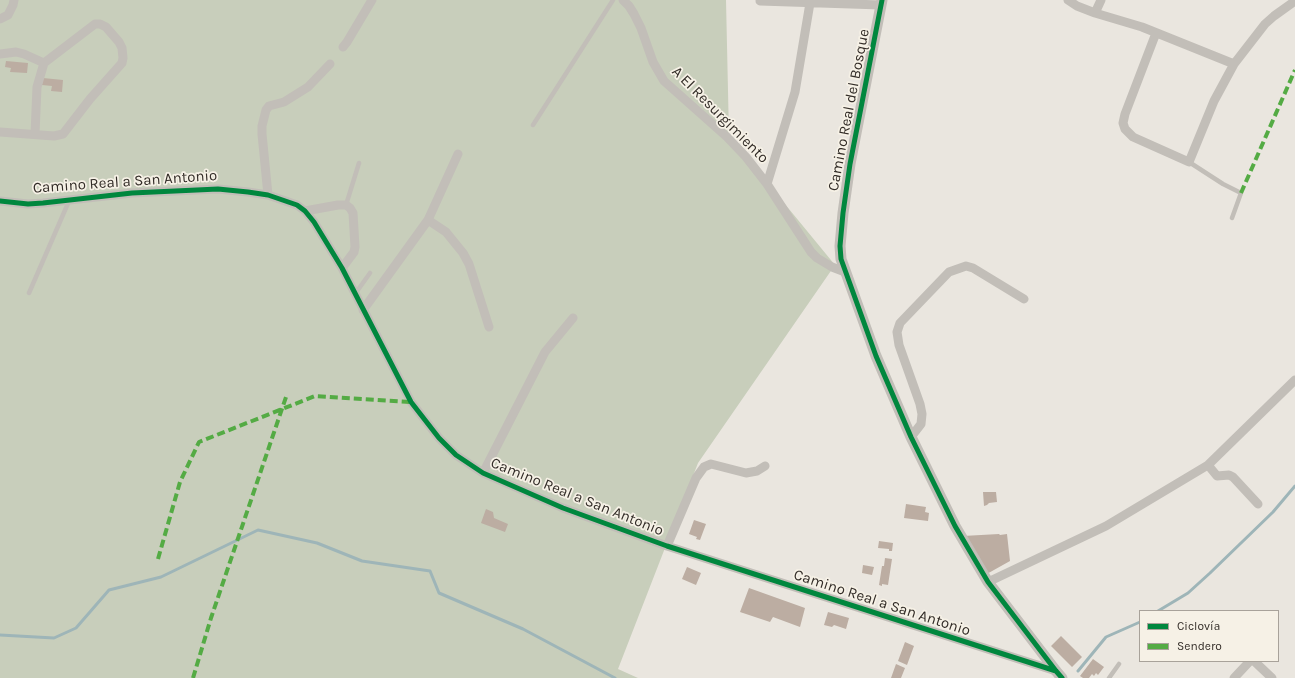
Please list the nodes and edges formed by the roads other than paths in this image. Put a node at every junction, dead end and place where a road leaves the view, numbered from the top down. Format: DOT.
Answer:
graph roads {
  1 [pos="14,0"];
  2 [pos="372,0"];
  3 [pos="613,0"];
  4 [pos="623,0"];
  5 [pos="1068,0"];
  6 [pos="1101,0"];
  7 [pos="760,1"];
  8 [pos="810,3"];
  9 [pos="882,3"];
  10 [pos="1293,5"];
  11 [pos="1095,13"];
  12 [pos="0,19"];
  13 [pos="1156,33"];
  14 [pos="343,47"];
  15 [pos="0,54"];
  16 [pos="44,63"];
  17 [pos="330,64"];
  18 [pos="1234,64"];
  19 [pos="534,125"];
  20 [pos="0,132"];
  21 [pos="35,134"];
  22 [pos="458,154"];
  23 [pos="1189,162"];
  24 [pos="359,163"];
  25 [pos="767,184"];
  26 [pos="268,195"];
  27 [pos="69,200"];
  28 [pos="0,201"];
  29 [pos="346,205"];
  30 [pos="305,211"];
  31 [pos="1232,218"];
  32 [pos="428,220"];
  33 [pos="342,268"];
  34 [pos="845,272"];
  35 [pos="370,273"];
  36 [pos="29,292"];
  37 [pos="355,294"];
  38 [pos="1024,299"];
  39 [pos="363,310"];
  40 [pos="573,318"];
  41 [pos="489,327"];
  42 [pos="1295,380"];
  43 [pos="911,437"];
  44 [pos="1208,465"];
  45 [pos="765,466"];
  46 [pos="482,473"];
  47 [pos="1258,504"];
  48 [pos="667,546"];
  49 [pos="988,582"];
  50 [pos="1249,662"];
  51 [pos="1255,662"];
  52 [pos="1119,664"];
  53 [pos="1059,675"];
  54 [pos="1109,678"];
  55 [pos="1234,678"];
  56 [pos="1272,678"];
  1 -- 12 [label="street"];
  2 -- 14 [label="street"];
  3 -- 19 [label="lane"];
  4 -- 25 [label="street, A El Resurgimiento"];
  5 -- 11 [label="street"];
  6 -- 11 [label="street"];
  7 -- 8 [label="street"];
  8 -- 9 [label="street"];
  8 -- 25 [label="street"];
  9 -- 34 [label="street, Camino Real del Bosque"];
  10 -- 18 [label="street"];
  11 -- 13 [label="street"];
  13 -- 18 [label="street"];
  13 -- 23 [label="street"];
  15 -- 16 [label="street"];
  16 -- 21 [label="street"];
  16 -- 21 [label="street"];
  17 -- 26 [label="street"];
  18 -- 23 [label="street"];
  20 -- 21 [label="street"];
  22 -- 32 [label="street"];
  23 -- 31 [label="lane"];
  24 -- 29 [label="lane"];
  25 -- 34 [label="street, A El Resurgimiento"];
  26 -- 27 [label="street, Camino Real a San Antonio"];
  26 -- 30 [label="street, Camino Real a San Antonio"];
  27 -- 28 [label="street, Camino Real a San Antonio"];
  27 -- 36 [label="lane"];
  29 -- 30 [label="street"];
  29 -- 33 [label="street"];
  30 -- 33 [label="street, Camino Real a San Antonio"];
  32 -- 39 [label="street"];
  32 -- 41 [label="street"];
  33 -- 37 [label="street, Camino Real a San Antonio"];
  34 -- 43 [label="street, Camino Real a San Antonio"];
  35 -- 37 [label="lane"];
  37 -- 39 [label="street, Camino Real a San Antonio"];
  38 -- 43 [label="street"];
  39 -- 46 [label="street, Camino Real a San Antonio"];
  40 -- 46 [label="street"];
  42 -- 44 [label="street"];
  43 -- 49 [label="street, Camino Real a San Antonio"];
  44 -- 47 [label="street"];
  44 -- 49 [label="street"];
  45 -- 48 [label="street"];
  46 -- 48 [label="street, Camino Real a San Antonio"];
  48 -- 53 [label="street, Camino Real a San Antonio"];
  49 -- 53 [label="street, Camino Real a San Antonio"];
  50 -- 55 [label="street"];
  51 -- 56 [label="street"];
  52 -- 54 [label="lane"];
}
